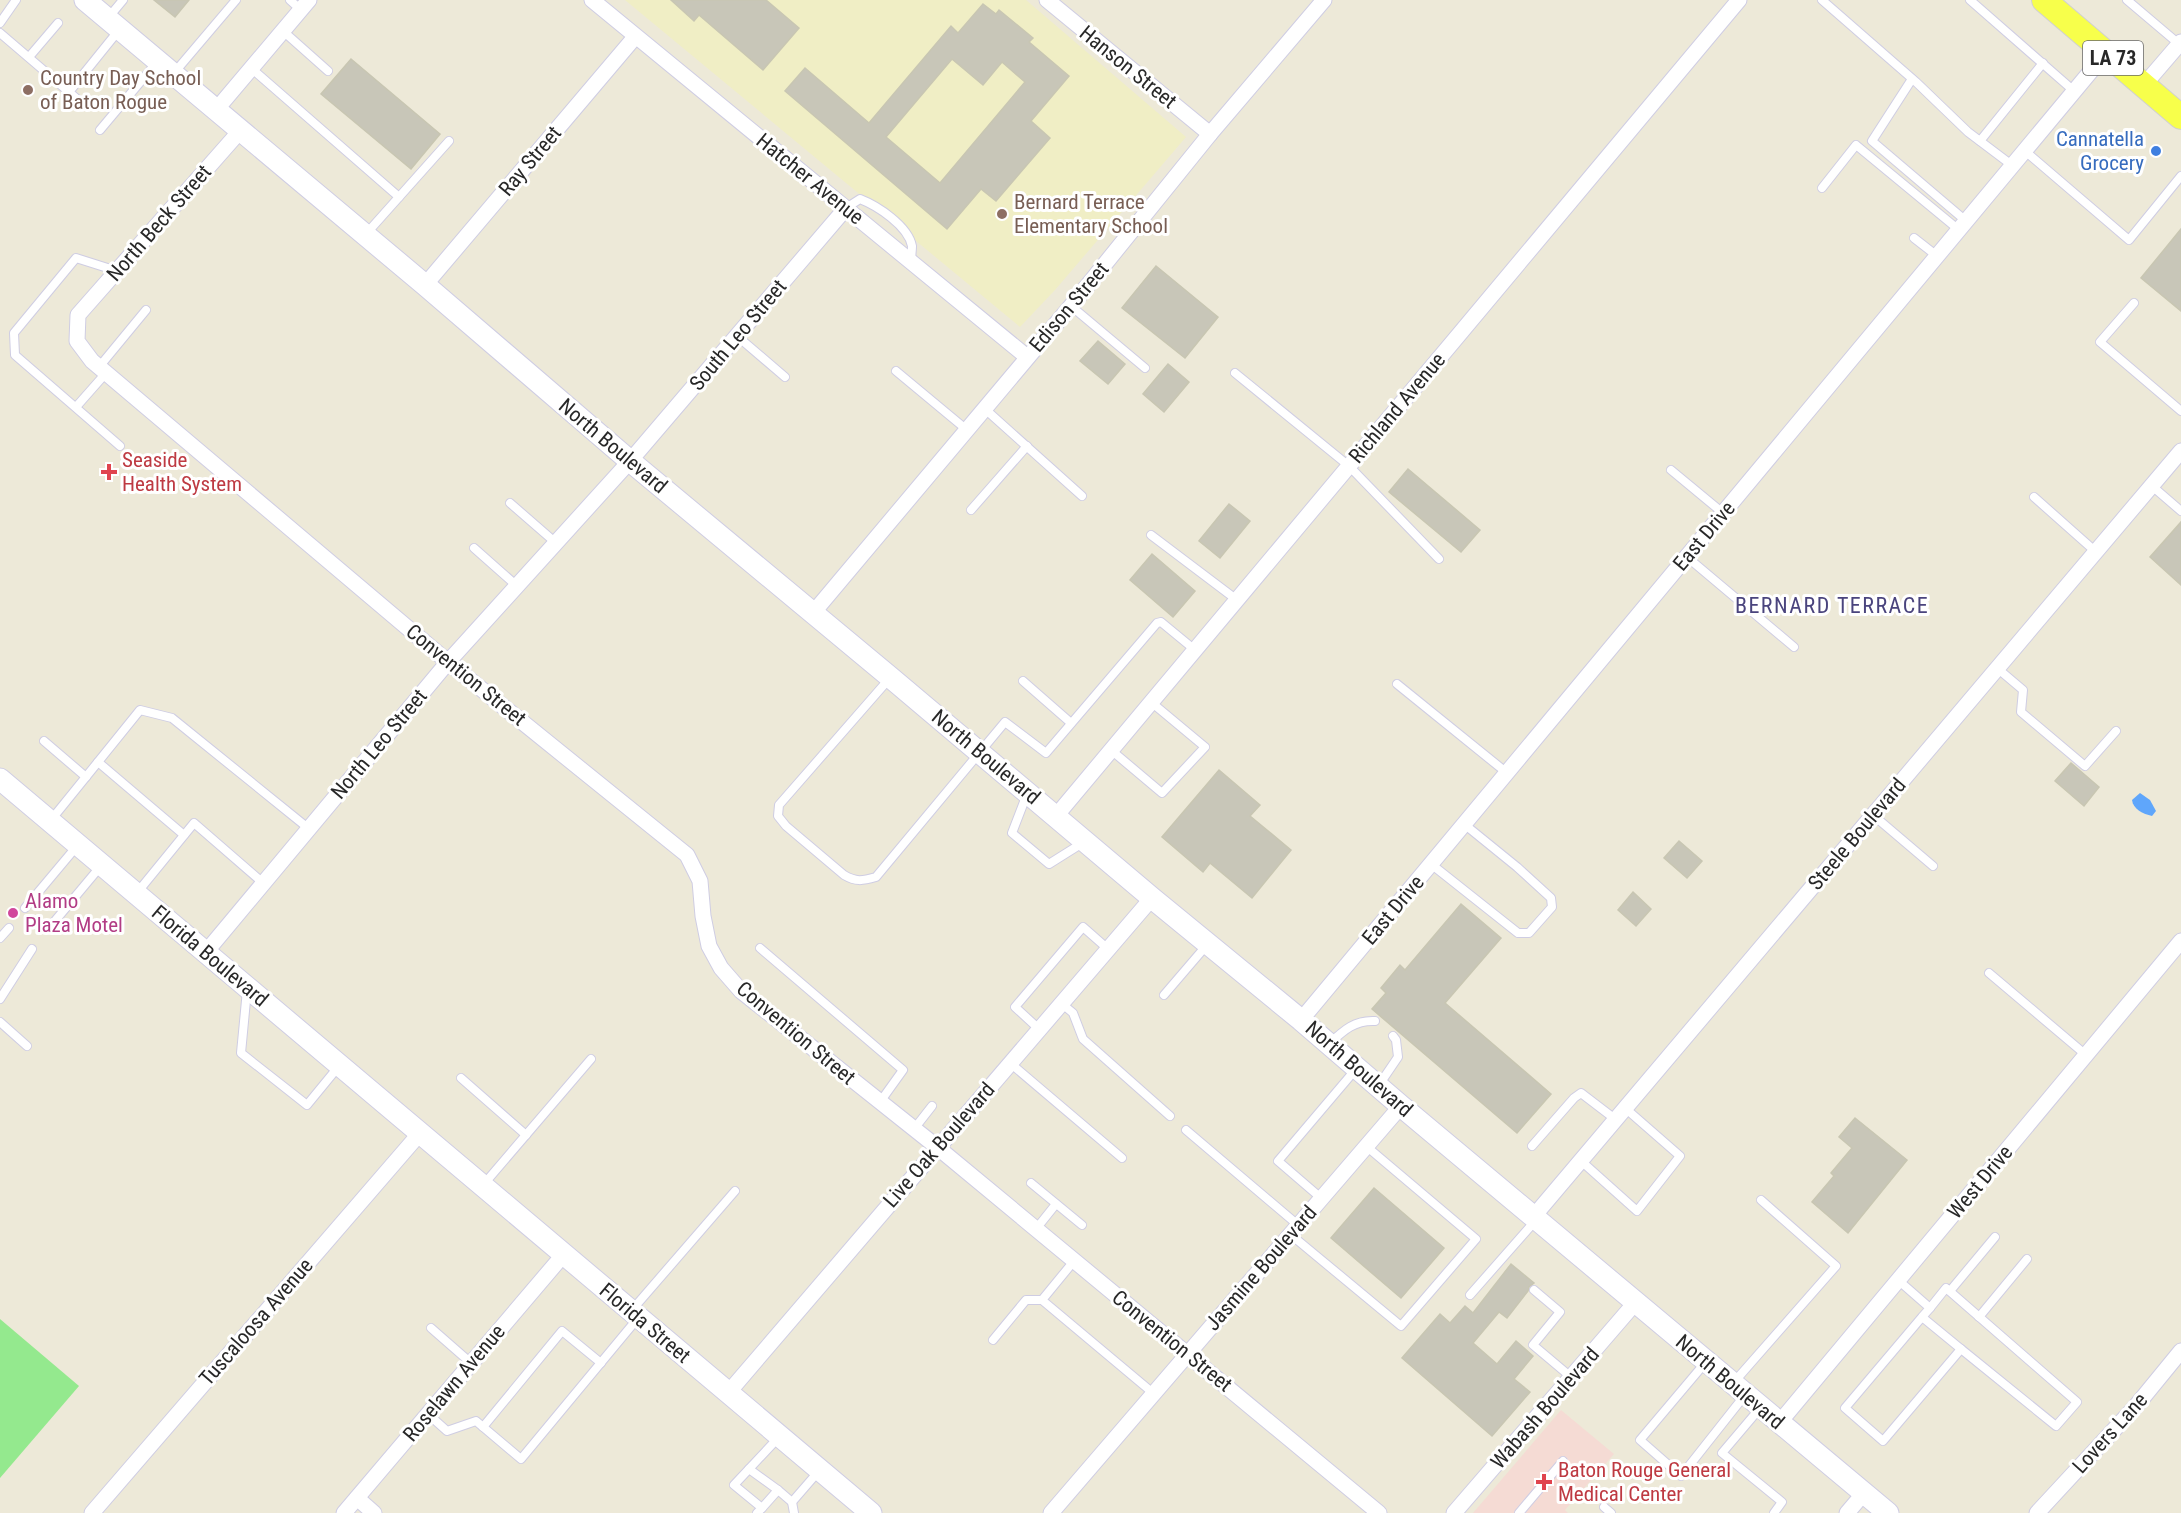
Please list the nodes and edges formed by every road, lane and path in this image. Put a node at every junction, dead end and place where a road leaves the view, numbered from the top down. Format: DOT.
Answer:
graph roads {
  1 [pos="16,0"];
  2 [pos="85,0"];
  3 [pos="123,0"];
  4 [pos="236,0"];
  5 [pos="592,0"];
  6 [pos="1047,0"];
  7 [pos="1324,0"];
  8 [pos="1739,0"];
  9 [pos="1822,0"];
  10 [pos="1970,0"];
  11 [pos="2127,0"];
  12 [pos="300,3"];
  13 [pos="2053,3"];
  14 [pos="0,23"];
  15 [pos="58,23"];
  16 [pos="113,24"];
  17 [pos="283,31"];
  18 [pos="0,33"];
  19 [pos="635,37"];
  20 [pos="2180,43"];
  21 [pos="2106,53"];
  22 [pos="29,57"];
  23 [pos="2043,63"];
  24 [pos="165,68"];
  25 [pos="251,68"];
  26 [pos="328,71"];
  27 [pos="1912,79"];
  28 [pos="2144,85"];
  29 [pos="2074,91"];
  30 [pos="69,92"];
  31 [pos="83,104"];
  32 [pos="216,110"];
  33 [pos="2181,117"];
  34 [pos="100,130"];
  35 [pos="240,131"];
  36 [pos="1210,134"];
  37 [pos="449,141"];
  38 [pos="1980,141"];
  39 [pos="2025,151"];
  40 [pos="2013,166"];
  41 [pos="2181,176"];
  42 [pos="1822,188"];
  43 [pos="399,197"];
  44 [pos="846,208"];
  45 [pos="1962,226"];
  46 [pos="365,235"];
  47 [pos="1914,238"];
  48 [pos="1937,256"];
  49 [pos="911,262"];
  50 [pos="117,271"];
  51 [pos="425,285"];
  52 [pos="2134,303"];
  53 [pos="1071,306"];
  54 [pos="146,310"];
  55 [pos="78,315"];
  56 [pos="737,336"];
  57 [pos="1028,357"];
  58 [pos="1145,368"];
  59 [pos="103,370"];
  60 [pos="896,371"];
  61 [pos="1235,373"];
  62 [pos="785,377"];
  63 [pos="76,407"];
  64 [pos="985,409"];
  65 [pos="2181,411"];
  66 [pos="967,430"];
  67 [pos="120,446"];
  68 [pos="1027,446"];
  69 [pos="2181,451"];
  70 [pos="630,461"];
  71 [pos="1349,466"];
  72 [pos="1671,470"];
  73 [pos="2152,486"];
  74 [pos="1082,496"];
  75 [pos="2034,497"];
  76 [pos="510,503"];
  77 [pos="971,510"];
  78 [pos="2181,511"];
  79 [pos="1723,513"];
  80 [pos="1151,535"];
  81 [pos="556,543"];
  82 [pos="474,548"];
  83 [pos="2096,552"];
  84 [pos="1687,557"];
  85 [pos="1439,559"];
  86 [pos="517,586"];
  87 [pos="1237,600"];
  88 [pos="813,613"];
  89 [pos="1794,647"];
  90 [pos="1195,650"];
  91 [pos="448,662"];
  92 [pos="1997,668"];
  93 [pos="890,677"];
  94 [pos="1023,681"];
  95 [pos="1397,684"];
  96 [pos="1151,702"];
  97 [pos="1071,723"];
  98 [pos="2116,731"];
  99 [pos="44,741"];
  100 [pos="1111,750"];
  101 [pos="979,752"];
  102 [pos="98,762"];
  103 [pos="1507,773"];
  104 [pos="86,777"];
  105 [pos="0,779"];
  106 [pos="1028,792"];
  107 [pos="1873,815"];
  108 [pos="1056,816"];
  109 [pos="50,821"];
  110 [pos="1464,824"];
  111 [pos="308,828"];
  112 [pos="184,835"];
  113 [pos="1086,841"];
  114 [pos="78,844"];
  115 [pos="1431,864"];
  116 [pos="102,865"];
  117 [pos="1933,866"];
  118 [pos="262,882"];
  119 [pos="136,894"];
  120 [pos="1152,898"];
  121 [pos="25,908"];
  122 [pos="9,928"];
  123 [pos="49,928"];
  124 [pos="0,938"];
  125 [pos="2181,941"];
  126 [pos="1208,943"];
  127 [pos="760,948"];
  128 [pos="32,949"];
  129 [pos="1108,949"];
  130 [pos="206,952"];
  131 [pos="1989,974"];
  132 [pos="247,986"];
  133 [pos="1164,995"];
  134 [pos="0,999"];
  135 [pos="1061,1004"];
  136 [pos="1301,1020"];
  137 [pos="1375,1021"];
  138 [pos="0,1022"];
  139 [pos="1039,1029"];
  140 [pos="1393,1036"];
  141 [pos="1329,1043"];
  142 [pos="27,1046"];
  143 [pos="2086,1055"];
  144 [pos="591,1059"];
  145 [pos="1010,1063"];
  146 [pos="340,1065"];
  147 [pos="1357,1068"];
  148 [pos="461,1078"];
  149 [pos="1378,1086"];
  150 [pos="880,1102"];
  151 [pos="933,1106"];
  152 [pos="1401,1106"];
  153 [pos="1620,1114"];
  154 [pos="1170,1116"];
  155 [pos="914,1130"];
  156 [pos="1186,1130"];
  157 [pos="421,1131"];
  158 [pos="526,1135"];
  159 [pos="1366,1146"];
  160 [pos="1532,1146"];
  161 [pos="937,1147"];
  162 [pos="1122,1158"];
  163 [pos="1580,1160"];
  164 [pos="1031,1183"];
  165 [pos="483,1185"];
  166 [pos="735,1191"];
  167 [pos="1321,1198"];
  168 [pos="1761,1200"];
  169 [pos="1056,1204"];
  170 [pos="1535,1217"];
  171 [pos="1082,1225"];
  172 [pos="1036,1229"];
  173 [pos="1294,1229"];
  174 [pos="1995,1237"];
  175 [pos="564,1254"];
  176 [pos="2027,1259"];
  177 [pos="1074,1261"];
  178 [pos="1898,1280"];
  179 [pos="1534,1290"];
  180 [pos="1950,1291"];
  181 [pos="1470,1295"];
  182 [pos="1042,1300"];
  183 [pos="1635,1303"];
  184 [pos="1930,1308"];
  185 [pos="635,1314"];
  186 [pos="1922,1317"];
  187 [pos="1979,1317"];
  188 [pos="431,1328"];
  189 [pos="993,1340"];
  190 [pos="1961,1349"];
  191 [pos="2181,1351"];
  192 [pos="1186,1354"];
  193 [pos="1706,1362"];
  194 [pos="471,1363"];
  195 [pos="601,1363"];
  196 [pos="1571,1377"];
  197 [pos="728,1393"];
  198 [pos="1153,1393"];
  199 [pos="1746,1395"];
  200 [pos="428,1414"];
  201 [pos="1779,1423"];
  202 [pos="483,1426"];
  203 [pos="780,1436"];
  204 [pos="1563,1461"];
  205 [pos="749,1469"];
  206 [pos="819,1470"];
  207 [pos="778,1490"];
  208 [pos="1864,1493"];
  209 [pos="357,1498"];
  210 [pos="792,1502"];
  211 [pos="1461,1510"];
  212 [pos="760,1511"];
  213 [pos="92,1513"];
  214 [pos="344,1513"];
  215 [pos="374,1513"];
  216 [pos="794,1513"];
  217 [pos="871,1513"];
  218 [pos="1051,1513"];
  219 [pos="1379,1513"];
  220 [pos="1520,1513"];
  221 [pos="1774,1513"];
  222 [pos="1847,1513"];
  223 [pos="1888,1513"];
  224 [pos="2038,1513"];
  1 -- 14 [label="lane"];
  2 -- 16 [label="street, North Boulevard"];
  3 -- 16 [label="lane"];
  4 -- 24 [label="lane"];
  5 -- 19 [label="street, Hatcher Avenue"];
  6 -- 36 [label="street, Hanson Street"];
  7 -- 36 [label="street, Edison Street"];
  8 -- 71 [label="street, Richland Avenue"];
  9 -- 27 [label="lane"];
  10 -- 23 [label="lane"];
  11 -- 20 [label="lane"];
  12 -- 17 [label="street"];
  13 -- 21 [label="main road, LA 73"];
  15 -- 22 [label="lane"];
  16 -- 24 [label="street, North Boulevard"];
  16 -- 30 [label="lane"];
  17 -- 25 [label="street"];
  17 -- 26 [label="lane"];
  18 -- 22 [label="lane"];
  19 -- 44 [label="street, Hatcher Avenue"];
  19 -- 51 [label="street, Ray Street"];
  20 -- 28 [label="street"];
  21 -- 28 [label="main road, LA 73"];
  21 -- 29 [label="street, East Drive"];
  22 -- 30 [label="lane"];
  23 -- 29 [label="lane"];
  23 -- 38 [label="lane"];
  24 -- 32 [label="street, North Boulevard"];
  24 -- 34 [label="lane"];
  25 -- 32 [label="street"];
  25 -- 43 [label="lane"];
  27 -- 38 [label="lane"];
  27 -- 45 [label="lane"];
  28 -- 33 [label="main road, LA 73"];
  29 -- 39 [label="street, East Drive"];
  30 -- 31 [label="lane"];
  32 -- 35 [label="street, North Boulevard"];
  35 -- 46 [label="street, North Boulevard"];
  35 -- 50 [label="street, North Beck Street"];
  36 -- 53 [label="street, Edison Street"];
  37 -- 43 [label="lane"];
  38 -- 40 [label="lane"];
  39 -- 40 [label="street, East Drive"];
  39 -- 41 [label="lane"];
  40 -- 45 [label="street, East Drive"];
  42 -- 45 [label="lane"];
  43 -- 46 [label="lane"];
  44 -- 49 [label="street, Hatcher Avenue"];
  44 -- 49 [label="lane"];
  44 -- 56 [label="street, South Leo Street"];
  45 -- 48 [label="street, East Drive"];
  46 -- 51 [label="street, North Boulevard"];
  47 -- 48 [label="lane"];
  48 -- 79 [label="street, East Drive"];
  49 -- 57 [label="street, Hatcher Avenue"];
  50 -- 55 [label="street, North Beck Street"];
  50 -- 63 [label="lane"];
  51 -- 70 [label="street, North Boulevard"];
  52 -- 65 [label="lane"];
  53 -- 57 [label="street, Edison Street"];
  53 -- 58 [label="lane"];
  54 -- 59 [label="lane"];
  55 -- 59 [label="street, Convention Street"];
  56 -- 62 [label="lane"];
  56 -- 70 [label="street, South Leo Street"];
  57 -- 64 [label="street, Edison Street"];
  59 -- 63 [label="lane"];
  59 -- 91 [label="street, Convention Street"];
  60 -- 66 [label="lane"];
  61 -- 71 [label="lane"];
  63 -- 67 [label="lane"];
  64 -- 66 [label="street, Edison Street"];
  64 -- 68 [label="lane"];
  66 -- 88 [label="street, Edison Street"];
  68 -- 74 [label="lane"];
  68 -- 77 [label="lane"];
  69 -- 73 [label="street, Steele Boulevard"];
  70 -- 81 [label="street, North Leo Street"];
  70 -- 88 [label="street, North Boulevard"];
  71 -- 85 [label="lane"];
  71 -- 87 [label="street, Richland Avenue"];
  72 -- 79 [label="lane"];
  73 -- 78 [label="lane"];
  73 -- 83 [label="street, Steele Boulevard"];
  75 -- 83 [label="lane"];
  76 -- 81 [label="lane"];
  79 -- 84 [label="street, East Drive"];
  80 -- 87 [label="lane"];
  81 -- 86 [label="street, North Leo Street"];
  82 -- 86 [label="lane"];
  83 -- 92 [label="street, Steele Boulevard"];
  84 -- 89 [label="lane"];
  84 -- 103 [label="street, East Drive"];
  86 -- 91 [label="street, North Leo Street"];
  87 -- 90 [label="street, Richland Avenue"];
  88 -- 93 [label="street, North Boulevard"];
  90 -- 96 [label="street, Richland Avenue"];
  90 -- 97 [label="lane"];
  91 -- 111 [label="street, North Leo Street"];
  91 -- 150 [label="street, Convention Street"];
  92 -- 98 [label="lane"];
  92 -- 107 [label="street, Steele Boulevard"];
  93 -- 101 [label="street, North Boulevard"];
  93 -- 101 [label="lane"];
  94 -- 97 [label="lane"];
  95 -- 103 [label="lane"];
  96 -- 100 [label="street, Richland Avenue"];
  96 -- 100 [label="lane"];
  97 -- 101 [label="lane"];
  99 -- 104 [label="lane"];
  100 -- 108 [label="street, Richland Avenue"];
  101 -- 106 [label="street, North Boulevard"];
  102 -- 104 [label="lane"];
  102 -- 111 [label="lane"];
  102 -- 112 [label="lane"];
  103 -- 110 [label="street, East Drive"];
  104 -- 109 [label="lane"];
  105 -- 109 [label="street, Florida Boulevard"];
  106 -- 108 [label="street, North Boulevard"];
  106 -- 113 [label="lane"];
  107 -- 117 [label="lane"];
  107 -- 153 [label="street, Steele Boulevard"];
  108 -- 113 [label="street, North Boulevard"];
  109 -- 114 [label="street, Florida Boulevard"];
  110 -- 115 [label="street, East Drive"];
  110 -- 115 [label="lane"];
  111 -- 118 [label="street, North Leo Street"];
  112 -- 118 [label="lane"];
  112 -- 119 [label="lane"];
  113 -- 120 [label="street, North Boulevard"];
  114 -- 116 [label="street, Florida Boulevard"];
  114 -- 121 [label="lane"];
  115 -- 136 [label="street, East Drive"];
  116 -- 119 [label="street, Florida Boulevard"];
  116 -- 123 [label="lane"];
  118 -- 130 [label="street, North Leo Street"];
  119 -- 130 [label="street, Florida Boulevard"];
  120 -- 126 [label="street, North Boulevard"];
  120 -- 129 [label="street, Live Oak Boulevard"];
  122 -- 124 [label="lane"];
  125 -- 143 [label="street, West Drive"];
  126 -- 133 [label="lane"];
  126 -- 136 [label="street, North Boulevard"];
  127 -- 150 [label="lane"];
  128 -- 134 [label="lane"];
  129 -- 135 [label="street, Live Oak Boulevard"];
  129 -- 139 [label="lane"];
  130 -- 132 [label="street, Florida Boulevard"];
  131 -- 143 [label="lane"];
  132 -- 146 [label="street, Florida Boulevard"];
  132 -- 146 [label="lane"];
  135 -- 139 [label="street, Live Oak Boulevard"];
  135 -- 154 [label="lane"];
  136 -- 141 [label="street, North Boulevard"];
  137 -- 141 [label="lane"];
  138 -- 142 [label="lane"];
  139 -- 145 [label="street, Live Oak Boulevard"];
  140 -- 149 [label="lane"];
  141 -- 147 [label="street, North Boulevard"];
  143 -- 178 [label="street, West Drive"];
  144 -- 158 [label="lane"];
  145 -- 161 [label="street, Live Oak Boulevard"];
  145 -- 162 [label="lane"];
  146 -- 157 [label="street, Florida Boulevard"];
  147 -- 149 [label="street, North Boulevard"];
  147 -- 167 [label="lane"];
  148 -- 158 [label="lane"];
  149 -- 152 [label="street, North Boulevard"];
  150 -- 155 [label="street, Convention Street"];
  151 -- 155 [label="lane"];
  152 -- 159 [label="street, Jasmine Boulevard"];
  152 -- 170 [label="street, North Boulevard"];
  153 -- 160 [label="lane"];
  153 -- 163 [label="street, Steele Boulevard"];
  153 -- 163 [label="lane"];
  155 -- 161 [label="street, Convention Street"];
  156 -- 173 [label="lane"];
  157 -- 165 [label="street, Florida Street"];
  157 -- 213 [label="street, Tuscaloosa Avenue"];
  158 -- 165 [label="lane"];
  159 -- 167 [label="street, Jasmine Boulevard"];
  159 -- 173 [label="lane"];
  161 -- 172 [label="street, Convention Street"];
  161 -- 197 [label="street, Live Oak Boulevard"];
  163 -- 170 [label="street, Steele Boulevard"];
  164 -- 169 [label="lane"];
  165 -- 175 [label="street, Florida Street"];
  166 -- 185 [label="lane"];
  167 -- 173 [label="street, Jasmine Boulevard"];
  168 -- 199 [label="lane"];
  169 -- 171 [label="lane"];
  169 -- 172 [label="lane"];
  170 -- 181 [label="lane"];
  170 -- 183 [label="street, North Boulevard"];
  172 -- 177 [label="street, Convention Street"];
  173 -- 192 [label="street, Jasmine Boulevard"];
  174 -- 180 [label="lane"];
  175 -- 185 [label="street, Florida Street"];
  175 -- 194 [label="street, Roselawn Avenue"];
  176 -- 187 [label="lane"];
  177 -- 182 [label="lane"];
  177 -- 192 [label="street, Convention Street"];
  178 -- 184 [label="lane"];
  178 -- 201 [label="street, West Drive"];
  179 -- 196 [label="lane"];
  180 -- 184 [label="lane"];
  180 -- 187 [label="lane"];
  182 -- 189 [label="lane"];
  182 -- 198 [label="lane"];
  183 -- 193 [label="street, North Boulevard"];
  183 -- 196 [label="street, Wabash Boulevard"];
  184 -- 186 [label="lane"];
  185 -- 195 [label="lane"];
  185 -- 197 [label="street, Florida Street"];
  186 -- 190 [label="lane"];
  186 -- 190 [label="lane"];
  187 -- 190 [label="lane"];
  188 -- 194 [label="lane"];
  191 -- 224 [label="street, Lovers Lane"];
  192 -- 198 [label="street, Jasmine Boulevard"];
  192 -- 219 [label="street, Convention Street"];
  193 -- 199 [label="street, North Boulevard"];
  193 -- 199 [label="lane"];
  194 -- 200 [label="street, Roselawn Avenue"];
  195 -- 202 [label="lane"];
  195 -- 202 [label="lane"];
  196 -- 211 [label="street, Wabash Boulevard"];
  197 -- 203 [label="street, Florida Street"];
  198 -- 218 [label="street, Jasmine Boulevard"];
  199 -- 201 [label="street, North Boulevard"];
  199 -- 221 [label="lane"];
  200 -- 202 [label="lane"];
  200 -- 209 [label="street, Roselawn Avenue"];
  201 -- 208 [label="street, North Boulevard"];
  203 -- 205 [label="lane"];
  203 -- 206 [label="street, Florida Street"];
  204 -- 220 [label="lane"];
  205 -- 207 [label="lane"];
  205 -- 212 [label="lane"];
  206 -- 210 [label="lane"];
  206 -- 217 [label="street, Florida Street"];
  207 -- 210 [label="lane"];
  207 -- 212 [label="lane"];
  208 -- 222 [label="street"];
  208 -- 223 [label="street, North Boulevard"];
  209 -- 214 [label="street, Roselawn Avenue"];
  209 -- 215 [label="street"];
  210 -- 216 [label="lane"];
}
